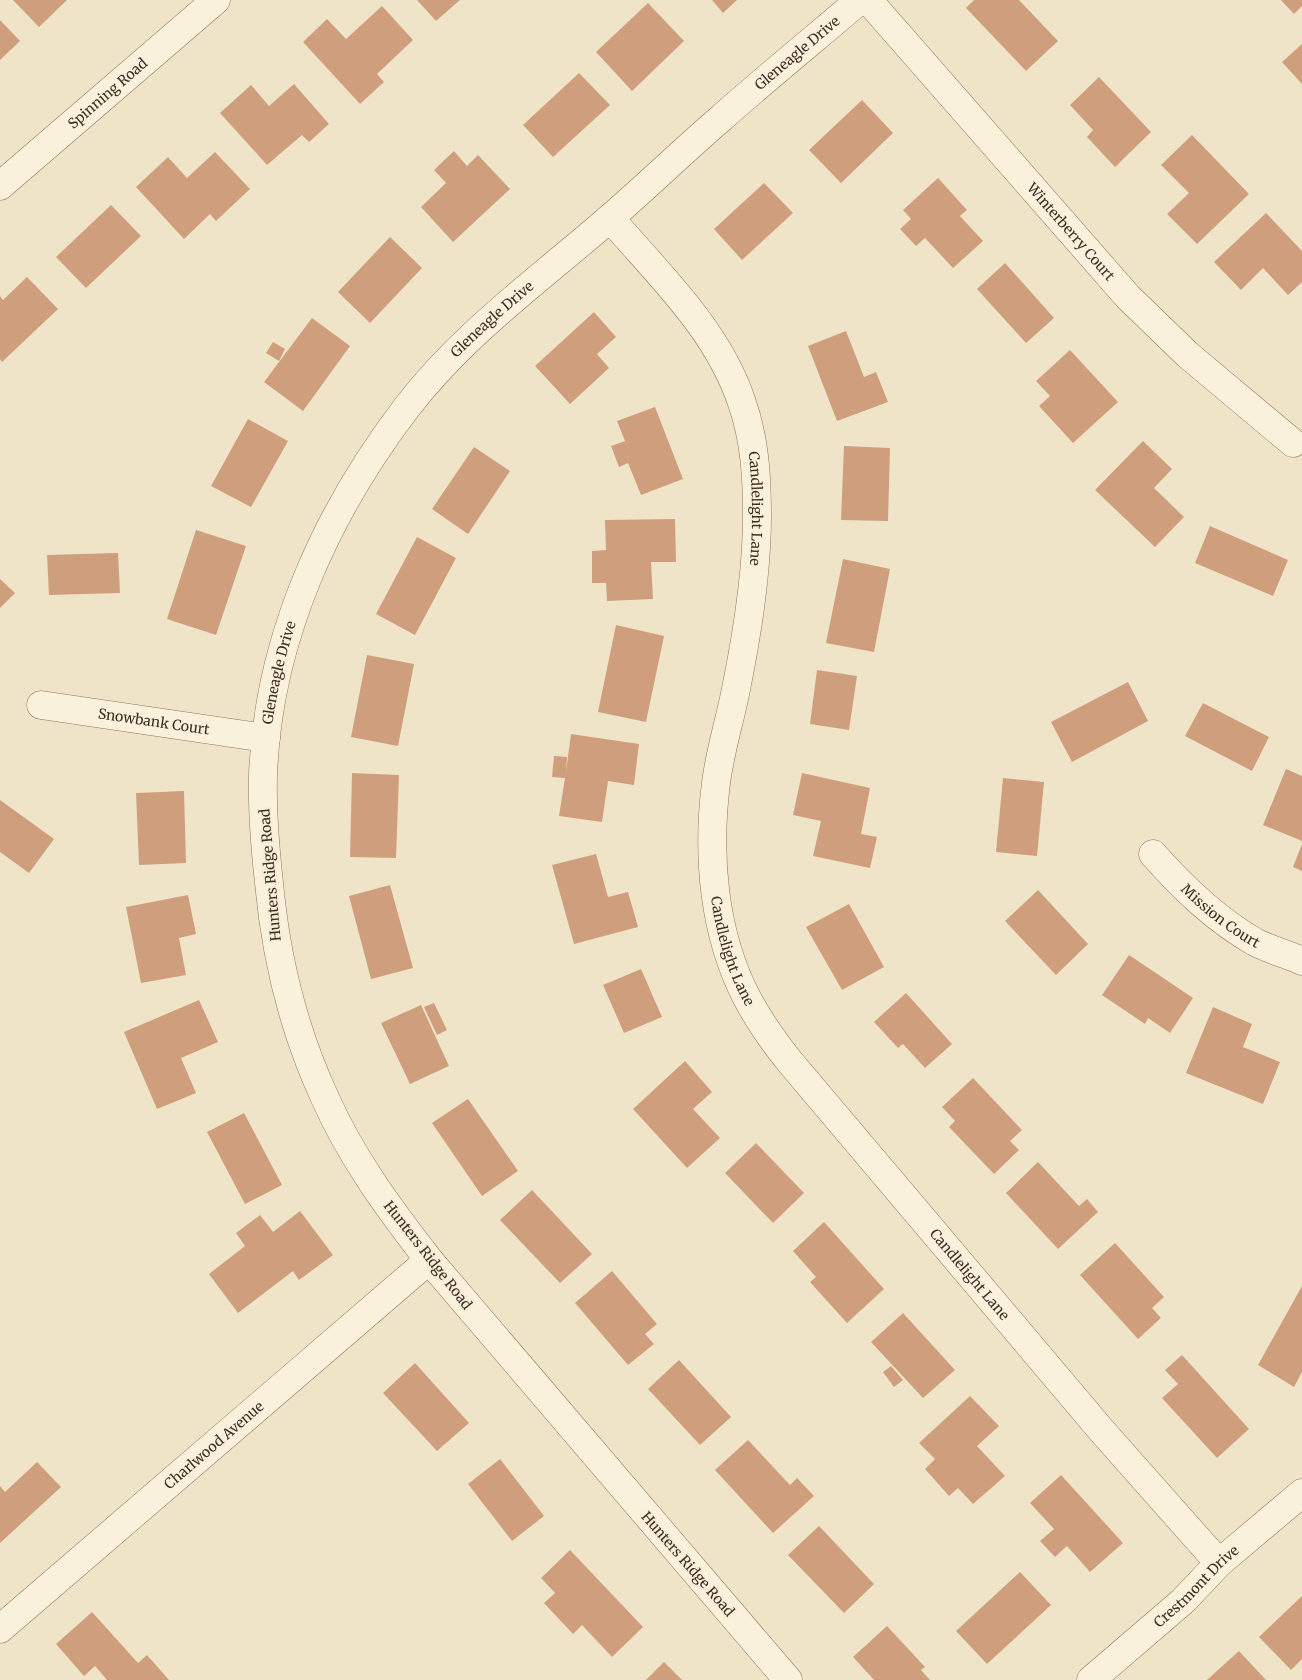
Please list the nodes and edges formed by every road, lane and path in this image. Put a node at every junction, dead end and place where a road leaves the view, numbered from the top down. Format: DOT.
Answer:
graph roads {
  1 [pos="216,0"];
  2 [pos="860,0"];
  3 [pos="868,0"];
  4 [pos="0,186"];
  5 [pos="610,218"];
  6 [pos="1293,443"];
  7 [pos="41,705"];
  8 [pos="266,738"];
  9 [pos="1152,854"];
  10 [pos="1302,960"];
  11 [pos="429,1260"];
  12 [pos="1302,1493"];
  13 [pos="1219,1563"];
  14 [pos="0,1629"];
  15 [pos="788,1680"];
  16 [pos="1091,1680"];
  1 -- 4 [label="street, Spinning Road"];
  2 -- 5 [label="street, Gleneagle Drive"];
  3 -- 6 [label="street, Winterberry Court"];
  5 -- 8 [label="street, Gleneagle Drive"];
  5 -- 13 [label="street, Candlelight Lane"];
  7 -- 8 [label="street, Snowbank Court"];
  8 -- 11 [label="street, Hunters Ridge Road"];
  9 -- 10 [label="street, Mission Court"];
  11 -- 14 [label="street, Charlwood Avenue"];
  11 -- 15 [label="street, Hunters Ridge Road"];
  12 -- 13 [label="street, Crestmont Drive"];
  13 -- 16 [label="street, Crestmont Drive"];
}
